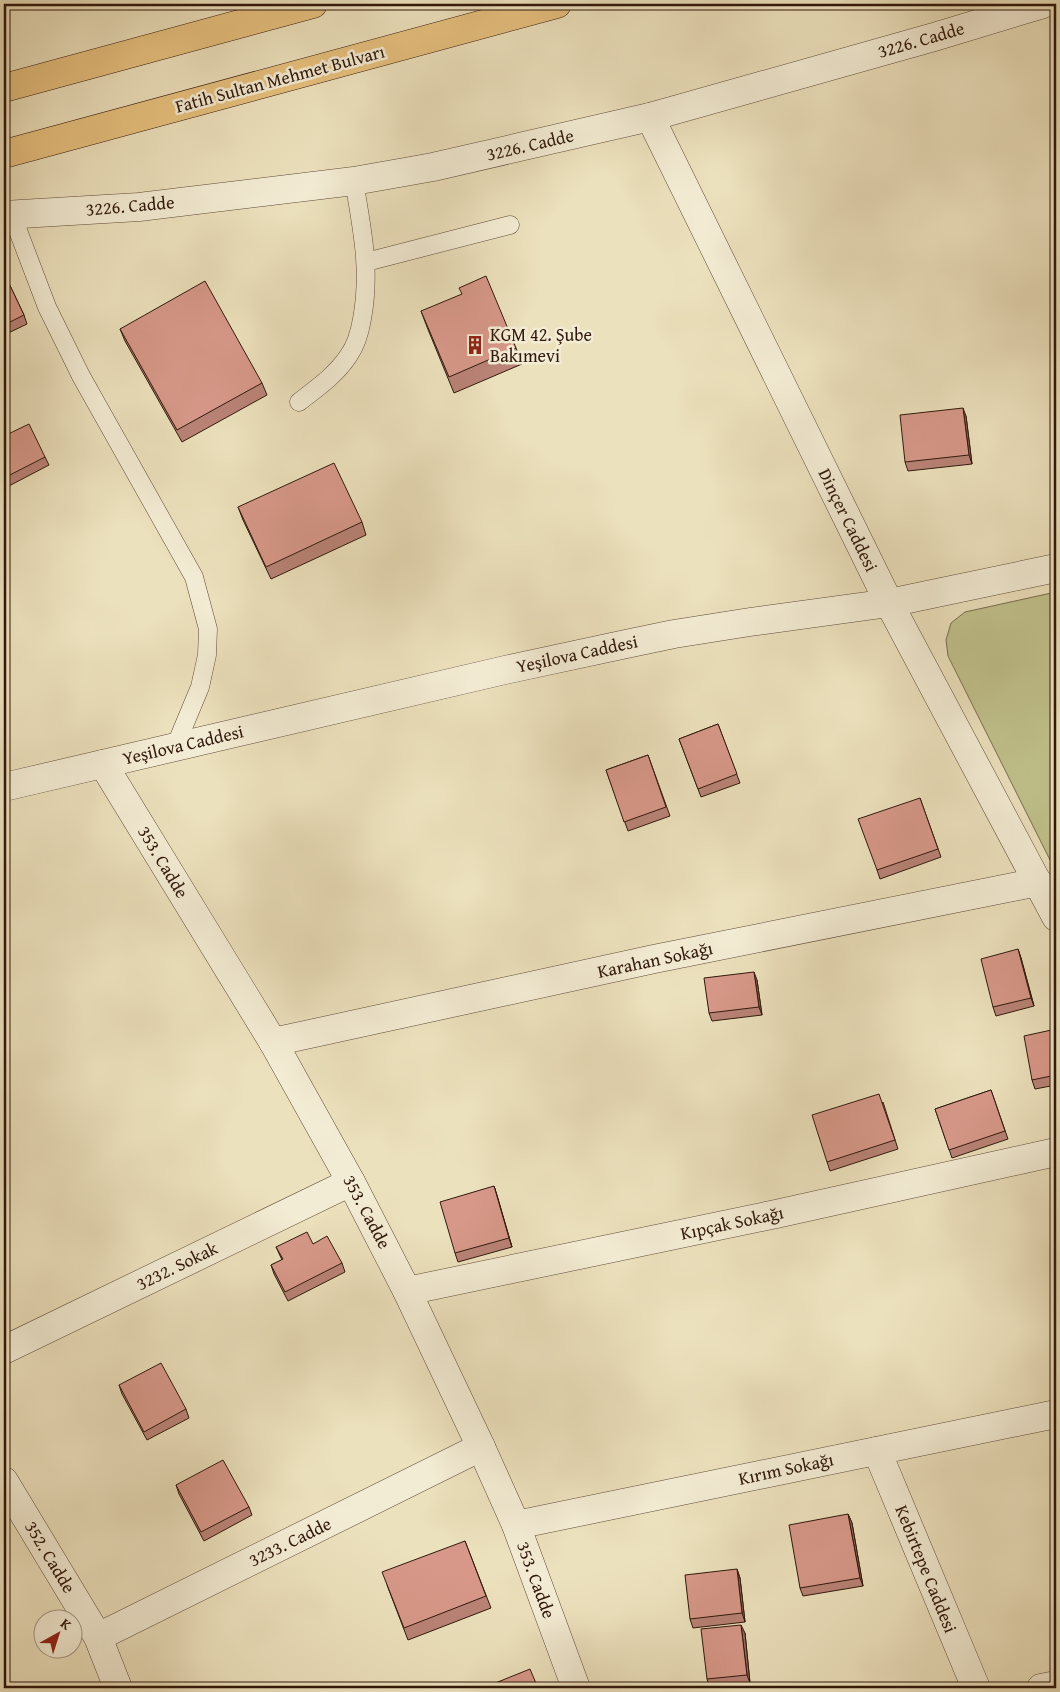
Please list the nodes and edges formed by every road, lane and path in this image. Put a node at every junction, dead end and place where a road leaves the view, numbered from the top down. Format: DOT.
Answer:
graph roads {
  1 [pos="314,4"];
  2 [pos="557,4"];
  3 [pos="1043,4"];
  4 [pos="4,88"];
  5 [pos="650,117"];
  6 [pos="4,154"];
  7 [pos="354,181"];
  8 [pos="8,215"];
  9 [pos="510,225"];
  10 [pos="366,262"];
  11 [pos="299,402"];
  12 [pos="1056,568"];
  13 [pos="889,603"];
  14 [pos="175,747"];
  15 [pos="103,764"];
  16 [pos="4,787"];
  17 [pos="1038,882"];
  18 [pos="1056,917"];
  19 [pos="273,1042"];
  20 [pos="1056,1152"];
  21 [pos="351,1182"];
  22 [pos="407,1291"];
  23 [pos="4,1350"];
  24 [pos="1056,1414"];
  25 [pos="481,1447"];
  26 [pos="877,1451"];
  27 [pos="4,1481"];
  28 [pos="516,1525"];
  29 [pos="98,1638"];
  30 [pos="1056,1685"];
  31 [pos="118,1688"];
  32 [pos="576,1688"];
  33 [pos="976,1688"];
  34 [pos="1041,1688"];
  1 -- 4 [label="highway"];
  2 -- 6 [label="highway, Fatih Sultan Mehmet Bulvarı"];
  3 -- 5 [label="street, 3226. Cadde"];
  5 -- 7 [label="street, 3226. Cadde"];
  5 -- 13 [label="street, Dinçer Caddesi"];
  7 -- 8 [label="street, 3226. Cadde"];
  7 -- 10 [label="lane"];
  8 -- 14 [label="lane"];
  9 -- 10 [label="lane"];
  10 -- 11 [label="lane"];
  12 -- 13 [label="street, Yeşilova Caddesi"];
  13 -- 14 [label="street, Yeşilova Caddesi"];
  13 -- 17 [label="street, Dinçer Caddesi"];
  14 -- 15 [label="street, Yeşilova Caddesi"];
  15 -- 16 [label="street, Yeşilova Caddesi"];
  15 -- 19 [label="street, 353. Cadde"];
  17 -- 18 [label="street, Dinçer Caddesi"];
  17 -- 19 [label="street, Karahan Sokağı"];
  19 -- 21 [label="street, 353. Cadde"];
  20 -- 22 [label="street, Kıpçak Sokağı"];
  21 -- 22 [label="street, 353. Cadde"];
  21 -- 23 [label="street, 3232. Sokak"];
  22 -- 25 [label="street, 353. Cadde"];
  24 -- 26 [label="street, Kırım Sokağı"];
  25 -- 28 [label="street, 353. Cadde"];
  25 -- 29 [label="street, 3233. Cadde"];
  26 -- 28 [label="street, Kırım Sokağı"];
  26 -- 33 [label="street, Kebirtepe Caddesi"];
  27 -- 29 [label="street, 352. Cadde"];
  28 -- 32 [label="street, 353. Cadde"];
  29 -- 31 [label="street, 352. Cadde"];
  30 -- 34 [label="street"];
}
